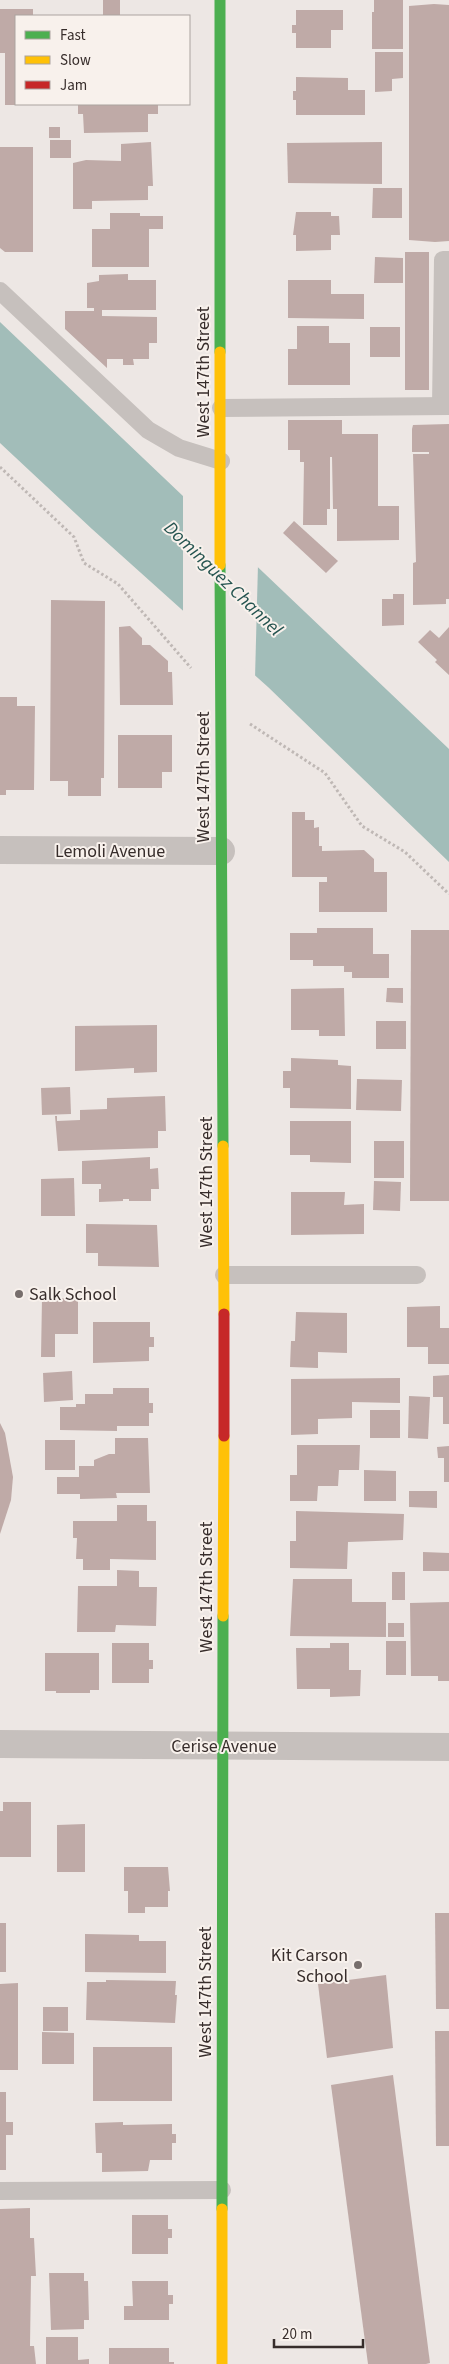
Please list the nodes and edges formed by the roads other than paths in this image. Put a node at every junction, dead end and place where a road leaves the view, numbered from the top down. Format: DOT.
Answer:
graph roads {
  1 [pos="220,0"];
  2 [pos="449,260"];
  3 [pos="0,291"];
  4 [pos="445,406"];
  5 [pos="221,408"];
  6 [pos="221,461"];
  7 [pos="0,850"];
  8 [pos="221,851"];
  9 [pos="224,1275"];
  10 [pos="417,1275"];
  11 [pos="0,1744"];
  12 [pos="223,1745"];
  13 [pos="449,1747"];
  14 [pos="222,2190"];
  15 [pos="0,2191"];
  16 [pos="222,2364"];
  1 -- 5 [label="street, West 147th Street"];
  2 -- 4 [label="lane"];
  3 -- 6 [label="lane"];
  4 -- 5 [label="lane"];
  5 -- 6 [label="street, West 147th Street"];
  6 -- 8 [label="street, West 147th Street"];
  7 -- 8 [label="street, Lemoli Avenue"];
  8 -- 9 [label="street, West 147th Street"];
  9 -- 10 [label="lane"];
  9 -- 12 [label="street, West 147th Street"];
  11 -- 12 [label="street, Cerise Avenue"];
  12 -- 13 [label="street, Cerise Avenue"];
  12 -- 14 [label="street, West 147th Street"];
  14 -- 15 [label="lane"];
  14 -- 16 [label="street, West 147th Street"];
}
